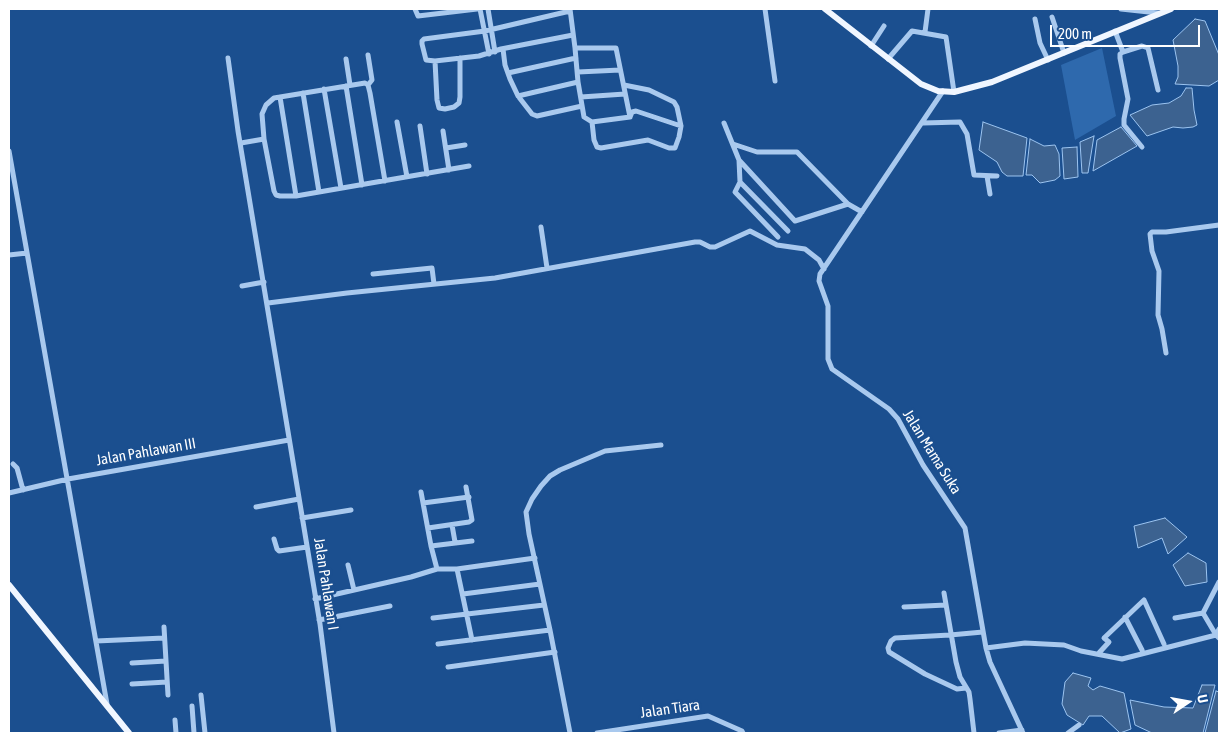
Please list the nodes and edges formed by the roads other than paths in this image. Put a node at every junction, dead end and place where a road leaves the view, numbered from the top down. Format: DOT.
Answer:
graph roads {
  1 [pos="415,9"];
  2 [pos="479,9"];
  3 [pos="488,9"];
  4 [pos="765,9"];
  5 [pos="824,9"];
  6 [pos="928,9"];
  7 [pos="1121,9"];
  8 [pos="1171,9"];
  9 [pos="570,10"];
  10 [pos="1161,14"];
  11 [pos="1052,17"];
  12 [pos="1034,19"];
  13 [pos="884,26"];
  14 [pos="491,29"];
  15 [pos="485,30"];
  16 [pos="1115,31"];
  17 [pos="925,32"];
  18 [pos="574,35"];
  19 [pos="871,46"];
  20 [pos="575,48"];
  21 [pos="503,49"];
  22 [pos="495,52"];
  23 [pos="1122,52"];
  24 [pos="1064,53"];
  25 [pos="488,54"];
  26 [pos="368,55"];
  27 [pos="228,58"];
  28 [pos="460,58"];
  29 [pos="576,58"];
  30 [pos="346,59"];
  31 [pos="888,59"];
  32 [pos="1048,60"];
  33 [pos="435,61"];
  34 [pos="620,70"];
  35 [pos="578,72"];
  36 [pos="508,73"];
  37 [pos="774,81"];
  38 [pos="578,82"];
  39 [pos="368,84"];
  40 [pos="624,85"];
  41 [pos="348,86"];
  42 [pos="324,90"];
  43 [pos="1158,90"];
  44 [pos="943,91"];
  45 [pos="954,92"];
  46 [pos="303,93"];
  47 [pos="625,94"];
  48 [pos="518,96"];
  49 [pos="280,97"];
  50 [pos="580,97"];
  51 [pos="582,106"];
  52 [pos="630,117"];
  53 [pos="397,122"];
  54 [pos="592,122"];
  55 [pos="724,123"];
  56 [pos="923,123"];
  57 [pos="420,126"];
  58 [pos="681,126"];
  59 [pos="443,131"];
  60 [pos="264,139"];
  61 [pos="241,143"];
  62 [pos="733,144"];
  63 [pos="465,145"];
  64 [pos="1142,147"];
  65 [pos="446,148"];
  66 [pos="9,151"];
  67 [pos="739,160"];
  68 [pos="469,166"];
  69 [pos="449,170"];
  70 [pos="427,174"];
  71 [pos="987,176"];
  72 [pos="997,176"];
  73 [pos="407,177"];
  74 [pos="385,181"];
  75 [pos="740,182"];
  76 [pos="362,185"];
  77 [pos="341,188"];
  78 [pos="319,192"];
  79 [pos="990,194"];
  80 [pos="296,196"];
  81 [pos="848,204"];
  82 [pos="862,212"];
  83 [pos="1219,225"];
  84 [pos="541,227"];
  85 [pos="788,231"];
  86 [pos="778,237"];
  87 [pos="27,253"];
  88 [pos="9,255"];
  89 [pos="547,268"];
  90 [pos="824,269"];
  91 [pos="373,274"];
  92 [pos="264,282"];
  93 [pos="434,284"];
  94 [pos="242,286"];
  95 [pos="268,303"];
  96 [pos="1166,353"];
  97 [pos="290,440"];
  98 [pos="662,445"];
  99 [pos="13,464"];
  100 [pos="68,479"];
  101 [pos="466,487"];
  102 [pos="23,490"];
  103 [pos="421,492"];
  104 [pos="9,494"];
  105 [pos="468,497"];
  106 [pos="300,499"];
  107 [pos="423,503"];
  108 [pos="256,507"];
  109 [pos="352,510"];
  110 [pos="302,518"];
  111 [pos="452,524"];
  112 [pos="428,528"];
  113 [pos="274,539"];
  114 [pos="472,541"];
  115 [pos="455,542"];
  116 [pos="431,546"];
  117 [pos="307,547"];
  118 [pos="535,558"];
  119 [pos="348,565"];
  120 [pos="457,569"];
  121 [pos="437,570"];
  122 [pos="1219,582"];
  123 [pos="540,584"];
  124 [pos="9,585"];
  125 [pos="354,590"];
  126 [pos="944,593"];
  127 [pos="462,594"];
  128 [pos="1140,594"];
  129 [pos="315,599"];
  130 [pos="1144,600"];
  131 [pos="946,604"];
  132 [pos="544,605"];
  133 [pos="390,606"];
  134 [pos="904,606"];
  135 [pos="1203,613"];
  136 [pos="467,615"];
  137 [pos="1126,617"];
  138 [pos="432,618"];
  139 [pos="1175,618"];
  140 [pos="319,620"];
  141 [pos="164,626"];
  142 [pos="1219,629"];
  143 [pos="550,630"];
  144 [pos="983,632"];
  145 [pos="950,636"];
  146 [pos="1217,636"];
  147 [pos="164,638"];
  148 [pos="472,640"];
  149 [pos="96,641"];
  150 [pos="438,644"];
  151 [pos="1164,644"];
  152 [pos="986,648"];
  153 [pos="1142,650"];
  154 [pos="555,652"];
  155 [pos="1098,654"];
  156 [pos="166,661"];
  157 [pos="132,663"];
  158 [pos="448,667"];
  159 [pos="167,682"];
  160 [pos="132,684"];
  161 [pos="966,688"];
  162 [pos="168,695"];
  163 [pos="201,695"];
  164 [pos="192,706"];
  165 [pos="107,708"];
  166 [pos="175,720"];
  167 [pos="1080,725"];
  168 [pos="1022,732"];
  169 [pos="130,733"];
  170 [pos="176,733"];
  171 [pos="194,733"];
  172 [pos="205,733"];
  173 [pos="334,733"];
  174 [pos="570,733"];
  175 [pos="597,733"];
  176 [pos="743,733"];
  177 [pos="974,733"];
  178 [pos="999,733"];
  179 [pos="1068,733"];
  1 -- 2 [label="street"];
  2 -- 15 [label="street"];
  3 -- 14 [label="street"];
  4 -- 37 [label="street"];
  5 -- 19 [label="main road"];
  6 -- 17 [label="street"];
  7 -- 10 [label="street"];
  8 -- 10 [label="main road"];
  9 -- 14 [label="street"];
  9 -- 18 [label="street"];
  10 -- 16 [label="main road"];
  11 -- 24 [label="street"];
  12 -- 32 [label="street"];
  13 -- 19 [label="street"];
  14 -- 15 [label="street"];
  14 -- 22 [label="street"];
  15 -- 25 [label="street"];
  15 -- 33 [label="street"];
  16 -- 23 [label="street"];
  16 -- 24 [label="main road"];
  17 -- 31 [label="street"];
  17 -- 45 [label="street"];
  18 -- 20 [label="street"];
  18 -- 21 [label="street"];
  19 -- 31 [label="main road"];
  20 -- 29 [label="street"];
  20 -- 34 [label="street"];
  21 -- 22 [label="street"];
  21 -- 36 [label="street"];
  22 -- 25 [label="street"];
  23 -- 43 [label="street"];
  23 -- 64 [label="street"];
  24 -- 32 [label="main road"];
  25 -- 28 [label="street"];
  26 -- 39 [label="street"];
  27 -- 61 [label="street, Jalan Pahlawan I"];
  28 -- 33 [label="street"];
  28 -- 33 [label="street"];
  29 -- 35 [label="street"];
  29 -- 36 [label="street"];
  30 -- 41 [label="street"];
  31 -- 44 [label="main road"];
  32 -- 45 [label="main road"];
  34 -- 35 [label="street"];
  34 -- 40 [label="street"];
  35 -- 38 [label="street"];
  36 -- 48 [label="street"];
  38 -- 48 [label="street"];
  38 -- 50 [label="street"];
  39 -- 41 [label="street"];
  39 -- 74 [label="street"];
  40 -- 47 [label="street"];
  40 -- 58 [label="street"];
  41 -- 42 [label="street"];
  41 -- 76 [label="street"];
  42 -- 46 [label="street"];
  42 -- 77 [label="street"];
  44 -- 45 [label="main road"];
  44 -- 56 [label="street, Jalan Mama Suka"];
  46 -- 49 [label="street"];
  46 -- 78 [label="street"];
  47 -- 50 [label="street"];
  47 -- 52 [label="street"];
  48 -- 51 [label="street"];
  49 -- 60 [label="street"];
  49 -- 80 [label="street"];
  50 -- 51 [label="street"];
  51 -- 54 [label="street"];
  52 -- 54 [label="street"];
  52 -- 58 [label="street"];
  53 -- 73 [label="street"];
  54 -- 58 [label="street"];
  55 -- 62 [label="street"];
  56 -- 71 [label="street"];
  56 -- 82 [label="street, Jalan Mama Suka"];
  57 -- 70 [label="street"];
  59 -- 65 [label="street"];
  60 -- 61 [label="street"];
  60 -- 80 [label="street"];
  61 -- 92 [label="street, Jalan Pahlawan I"];
  62 -- 67 [label="street"];
  62 -- 81 [label="street"];
  63 -- 65 [label="street"];
  65 -- 69 [label="street"];
  66 -- 87 [label="street"];
  67 -- 75 [label="street"];
  67 -- 81 [label="street"];
  68 -- 69 [label="street"];
  69 -- 70 [label="street"];
  70 -- 73 [label="street"];
  71 -- 72 [label="street"];
  71 -- 79 [label="street"];
  73 -- 74 [label="street"];
  74 -- 76 [label="street"];
  75 -- 85 [label="street"];
  75 -- 86 [label="street"];
  76 -- 77 [label="street"];
  77 -- 78 [label="street"];
  78 -- 80 [label="street"];
  81 -- 82 [label="street"];
  82 -- 90 [label="street, Jalan Mama Suka"];
  83 -- 96 [label="street"];
  84 -- 89 [label="street"];
  87 -- 88 [label="street"];
  87 -- 100 [label="street"];
  89 -- 90 [label="street"];
  89 -- 93 [label="street"];
  90 -- 144 [label="street, Jalan Mama Suka"];
  91 -- 93 [label="street"];
  92 -- 94 [label="street"];
  92 -- 95 [label="street, Jalan Pahlawan I"];
  93 -- 95 [label="street"];
  95 -- 97 [label="street, Jalan Pahlawan I"];
  97 -- 100 [label="street, Jalan Pahlawan III"];
  97 -- 106 [label="street, Jalan Pahlawan I"];
  98 -- 118 [label="street"];
  99 -- 102 [label="street"];
  100 -- 102 [label="street, Jalan Pahlawan III"];
  100 -- 149 [label="street"];
  101 -- 105 [label="street"];
  102 -- 104 [label="street, Jalan Pahlawan III"];
  103 -- 107 [label="street"];
  105 -- 107 [label="street"];
  105 -- 111 [label="street"];
  106 -- 108 [label="street"];
  106 -- 110 [label="street, Jalan Pahlawan I"];
  107 -- 112 [label="street"];
  109 -- 110 [label="street"];
  110 -- 117 [label="street, Jalan Pahlawan I"];
  111 -- 112 [label="street"];
  111 -- 115 [label="street"];
  112 -- 116 [label="street"];
  113 -- 117 [label="street"];
  114 -- 115 [label="street"];
  115 -- 116 [label="street"];
  116 -- 121 [label="street"];
  117 -- 129 [label="street, Jalan Pahlawan I"];
  118 -- 120 [label="street"];
  118 -- 123 [label="street"];
  119 -- 125 [label="street"];
  120 -- 121 [label="street"];
  120 -- 127 [label="street"];
  121 -- 125 [label="street"];
  122 -- 135 [label="street"];
  123 -- 127 [label="street"];
  123 -- 132 [label="street"];
  124 -- 165 [label="main road"];
  125 -- 129 [label="street"];
  126 -- 131 [label="street"];
  127 -- 136 [label="street"];
  128 -- 130 [label="street"];
  129 -- 140 [label="street, Jalan Pahlawan I"];
  130 -- 137 [label="street"];
  130 -- 151 [label="street"];
  131 -- 134 [label="street"];
  131 -- 145 [label="street"];
  132 -- 136 [label="street"];
  132 -- 143 [label="street"];
  133 -- 140 [label="street"];
  135 -- 139 [label="street"];
  135 -- 146 [label="street"];
  136 -- 138 [label="street"];
  136 -- 148 [label="street"];
  137 -- 153 [label="street"];
  137 -- 155 [label="street"];
  140 -- 173 [label="street, Jalan Pahlawan I"];
  141 -- 147 [label="street"];
  142 -- 146 [label="street"];
  143 -- 148 [label="street"];
  143 -- 154 [label="street"];
  144 -- 145 [label="street"];
  144 -- 152 [label="street, Jalan Mama Suka"];
  145 -- 161 [label="street"];
  145 -- 161 [label="street"];
  146 -- 155 [label="street"];
  147 -- 149 [label="street"];
  147 -- 156 [label="street"];
  148 -- 150 [label="street"];
  149 -- 165 [label="street"];
  152 -- 155 [label="street"];
  152 -- 168 [label="street, Jalan Mama Suka"];
  154 -- 158 [label="street"];
  154 -- 174 [label="street"];
  156 -- 157 [label="street"];
  156 -- 159 [label="street"];
  159 -- 160 [label="street"];
  159 -- 162 [label="street"];
  161 -- 177 [label="street"];
  163 -- 172 [label="street"];
  164 -- 171 [label="street"];
  165 -- 169 [label="main road"];
  166 -- 170 [label="street"];
  167 -- 179 [label="street"];
  168 -- 178 [label="street"];
  175 -- 176 [label="street, Jalan Tiara"];
}
